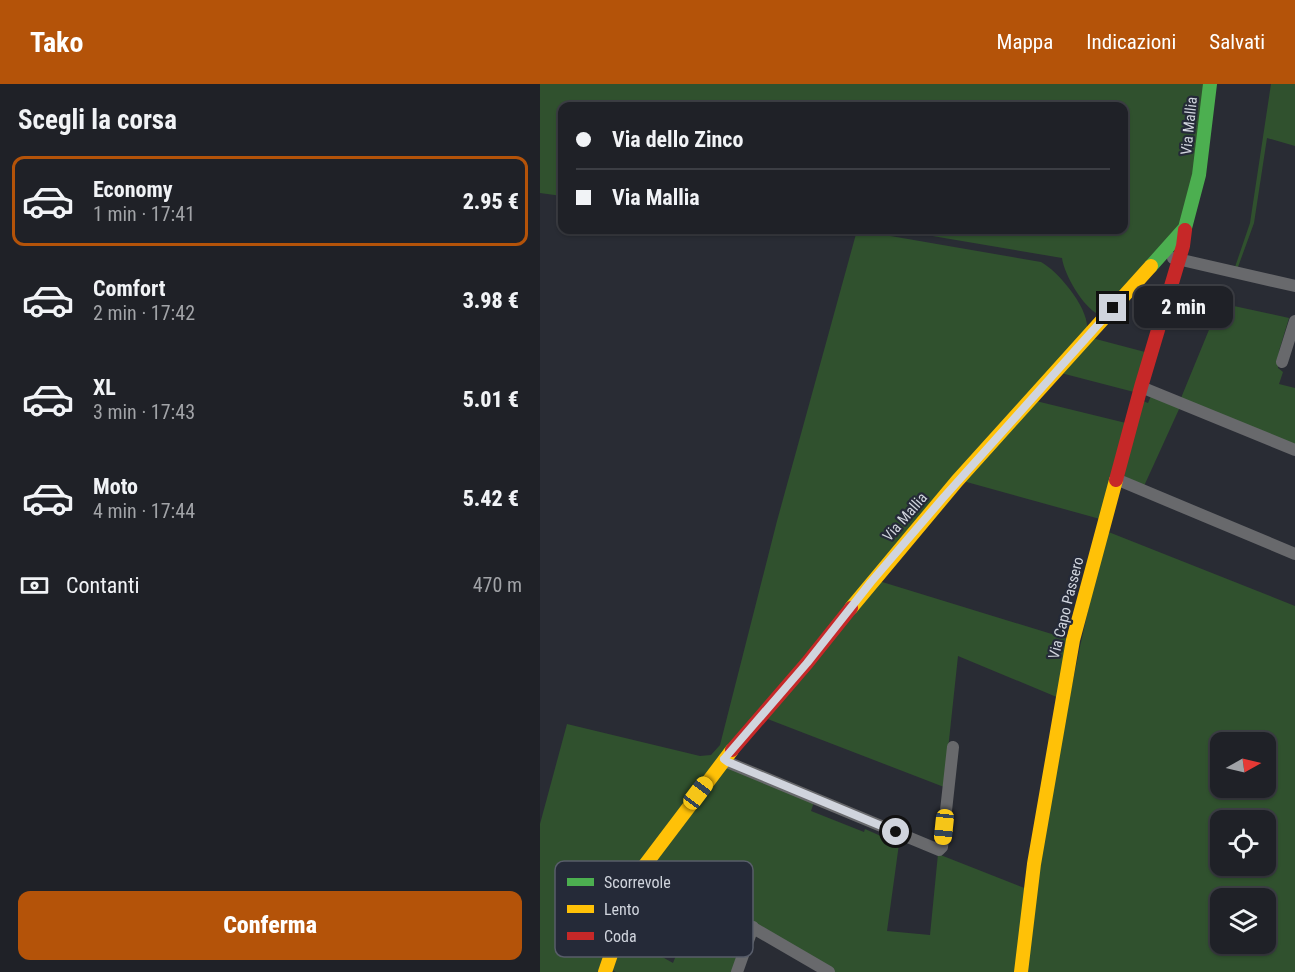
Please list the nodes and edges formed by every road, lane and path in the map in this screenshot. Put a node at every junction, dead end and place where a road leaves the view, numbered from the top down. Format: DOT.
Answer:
graph roads {
  1 [pos="1210,84"];
  2 [pos="1185,228"];
  3 [pos="1161,255"];
  4 [pos="1179,259"];
  5 [pos="1295,286"];
  6 [pos="1295,321"];
  7 [pos="1282,362"];
  8 [pos="1141,387"];
  9 [pos="1295,450"];
  10 [pos="1116,479"];
  11 [pos="1295,554"];
  12 [pos="953,747"];
  13 [pos="724,759"];
  14 [pos="648,861"];
  15 [pos="753,927"];
  16 [pos="610,957"];
  17 [pos="742,957"];
  18 [pos="605,972"];
  19 [pos="736,972"];
  20 [pos="829,972"];
  21 [pos="1021,972"];
  1 -- 2 [label="street, Via Mallia"];
  2 -- 3 [label="street, Via Mallia"];
  2 -- 4 [label="street, Via Capo Passero"];
  3 -- 4 [label="street"];
  3 -- 13 [label="street, Via Mallia"];
  4 -- 5 [label="street"];
  4 -- 8 [label="street, Via Capo Passero"];
  6 -- 7 [label="street"];
  8 -- 9 [label="street"];
  8 -- 10 [label="street, Via Capo Passero"];
  10 -- 11 [label="street"];
  10 -- 21 [label="street, Via Capo Passero"];
  12 -- 13 [label="street"];
  13 -- 14 [label="street, Via Mallia"];
  15 -- 20 [label="street"];
  16 -- 18 [label="street, Via Mallia"];
  17 -- 19 [label="street"];
}
